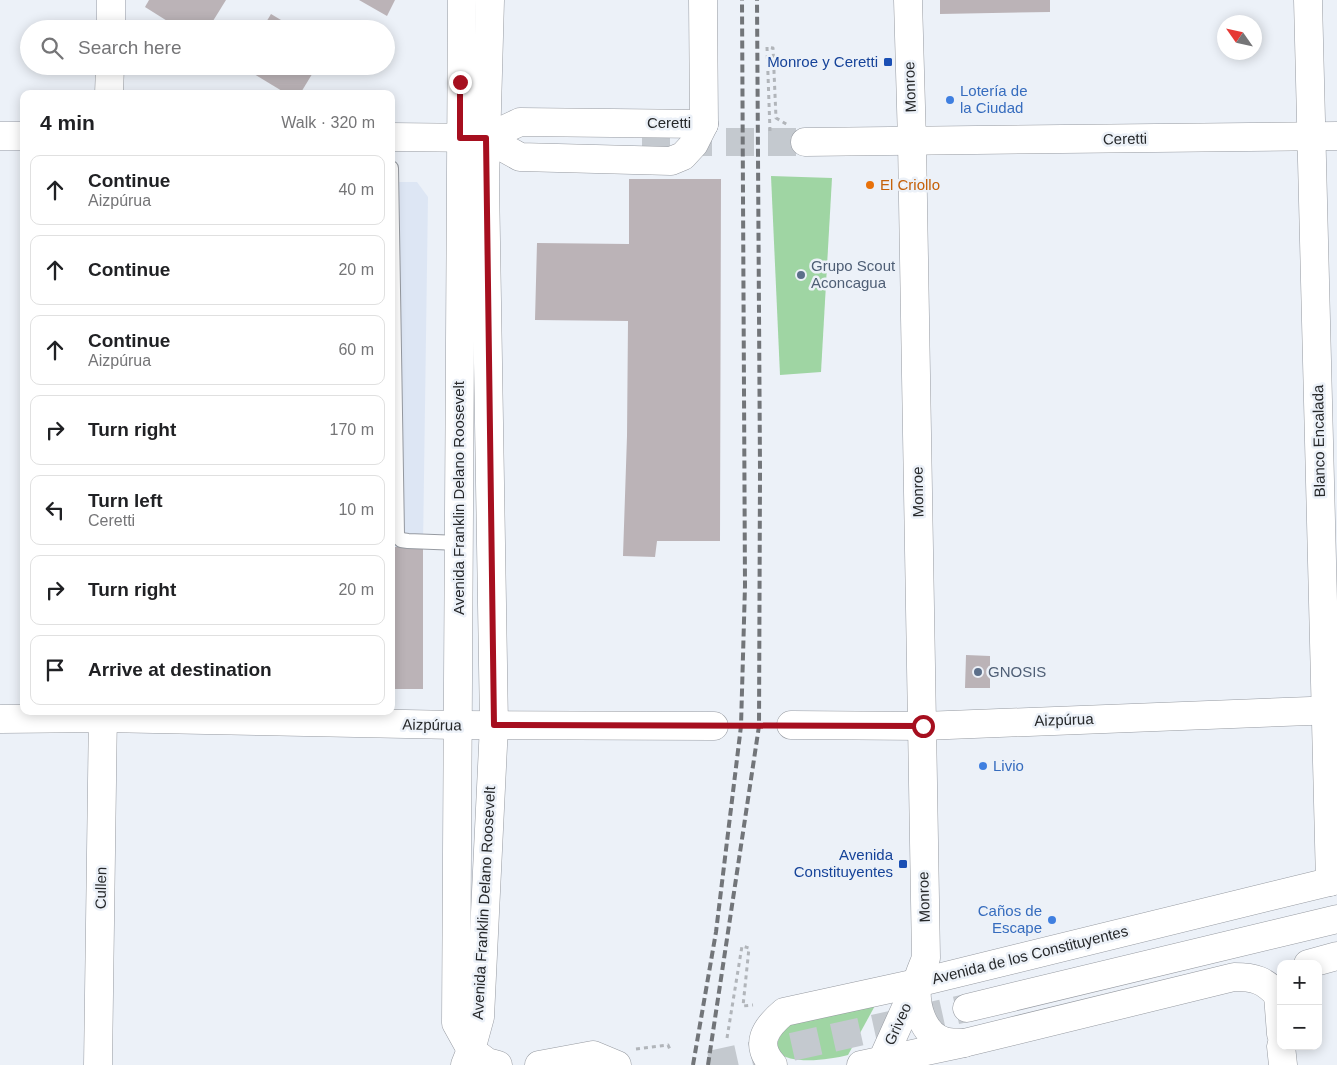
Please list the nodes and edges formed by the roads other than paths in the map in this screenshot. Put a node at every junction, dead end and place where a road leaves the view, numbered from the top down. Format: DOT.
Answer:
graph roads {
  1 [pos="111,0"];
  2 [pos="462,0"];
  3 [pos="490,0"];
  4 [pos="703,0"];
  5 [pos="908,0"];
  6 [pos="1308,0"];
  7 [pos="111,20"];
  8 [pos="110,75"];
  9 [pos="109,90"];
  10 [pos="704,124"];
  11 [pos="790,134"];
  12 [pos="0,136"];
  13 [pos="20,136"];
  14 [pos="1324,136"];
  15 [pos="395,137"];
  16 [pos="473,138"];
  17 [pos="642,142"];
  18 [pos="912,142"];
  19 [pos="395,412"];
  20 [pos="460,542"];
  21 [pos="1332,710"];
  22 [pos="103,715"];
  23 [pos="0,719"];
  24 [pos="456,725"];
  25 [pos="494,725"];
  26 [pos="791,725"];
  27 [pos="714,726"];
  28 [pos="923,726"];
  29 [pos="1334,881"];
  30 [pos="1337,919"];
  31 [pos="1337,956"];
  32 [pos="1322,960"];
  33 [pos="917,983"];
  34 [pos="1277,990"];
  35 [pos="967,1008"];
  36 [pos="964,1043"];
  37 [pos="1282,1050"];
  38 [pos="468,1058"];
  39 [pos="874,1064"];
  40 [pos="98,1065"];
  41 [pos="498,1065"];
  42 [pos="539,1065"];
  43 [pos="617,1065"];
  44 [pos="773,1065"];
  45 [pos="1283,1065"];
  1 -- 7 [label="street"];
  2 -- 16 [label="street, Avenida Franklin Delano Roosevelt"];
  3 -- 16 [label="street, Avenida Franklin Delano Roosevelt"];
  4 -- 10 [label="street"];
  5 -- 18 [label="street, Monroe"];
  6 -- 14 [label="street, Blanco Encalada"];
  8 -- 9 [label="street"];
  10 -- 16 [label="street, Ceretti"];
  10 -- 16 [label="street, Ceretti"];
  11 -- 18 [label="street, Ceretti"];
  12 -- 13 [label="street"];
  14 -- 18 [label="street, Ceretti"];
  14 -- 21 [label="street, Blanco Encalada"];
  15 -- 16 [label="street, Ceretti"];
  16 -- 17 [label="street, Ceretti"];
  16 -- 20 [label="street, Avenida Franklin Delano Roosevelt"];
  16 -- 25 [label="street, Avenida Franklin Delano Roosevelt"];
  18 -- 28 [label="street, Monroe"];
  19 -- 20 [label="lane"];
  20 -- 24 [label="street, Avenida Franklin Delano Roosevelt"];
  21 -- 28 [label="street, Aizpúrua"];
  21 -- 29 [label="street, Blanco Encalada"];
  22 -- 23 [label="street, Aizpúrua"];
  22 -- 24 [label="street, Aizpúrua"];
  22 -- 40 [label="street, Cullen"];
  24 -- 25 [label="street, Aizpúrua"];
  24 -- 38 [label="street, Avenida Franklin Delano Roosevelt"];
  25 -- 27 [label="street, Aizpúrua"];
  25 -- 38 [label="street, Avenida Franklin Delano Roosevelt"];
  26 -- 28 [label="street, Aizpúrua"];
  28 -- 33 [label="street, Monroe"];
  29 -- 33 [label="street, Avenida de los Constituyentes"];
  30 -- 35 [label="street"];
  31 -- 32 [label="street"];
  33 -- 36 [label="street"];
  33 -- 39 [label="street, Griveo"];
  33 -- 44 [label="street, Avenida de los Constituyentes"];
  34 -- 36 [label="street"];
  36 -- 39 [label="street"];
  37 -- 45 [label="street"];
  38 -- 41 [label="street"];
  42 -- 43 [label="street"];
}
